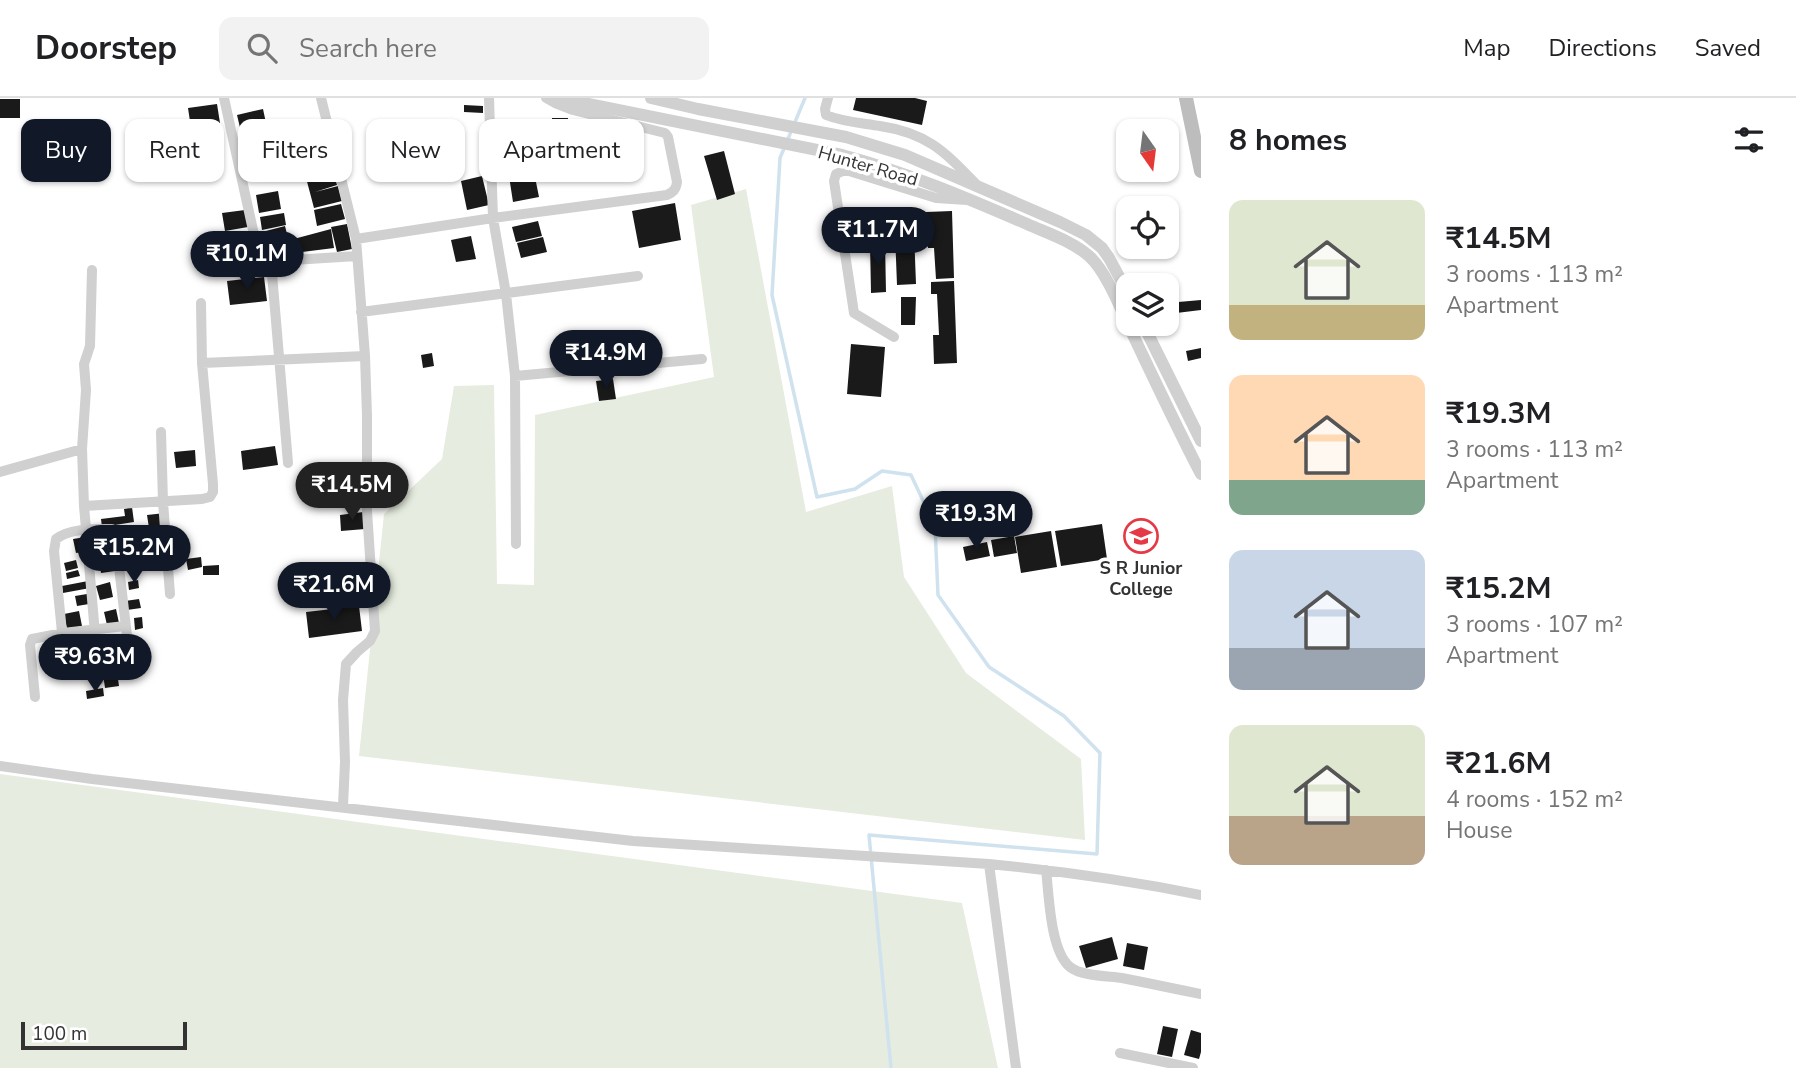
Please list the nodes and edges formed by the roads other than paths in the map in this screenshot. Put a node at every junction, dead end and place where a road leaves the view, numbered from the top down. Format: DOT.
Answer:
graph roads {
  1 [pos="224,98"];
  2 [pos="321,98"];
  3 [pos="489,98"];
  4 [pos="547,98"];
  5 [pos="559,98"];
  6 [pos="651,98"];
  7 [pos="828,98"];
  8 [pos="1186,98"];
  9 [pos="1201,170"];
  10 [pos="978,186"];
  11 [pos="970,200"];
  12 [pos="493,218"];
  13 [pos="356,239"];
  14 [pos="357,256"];
  15 [pos="271,262"];
  16 [pos="92,270"];
  17 [pos="1117,273"];
  18 [pos="638,276"];
  19 [pos="506,293"];
  20 [pos="201,303"];
  21 [pos="361,312"];
  22 [pos="1149,336"];
  23 [pos="894,337"];
  24 [pos="365,356"];
  25 [pos="279,359"];
  26 [pos="702,359"];
  27 [pos="202,363"];
  28 [pos="515,376"];
  29 [pos="161,432"];
  30 [pos="1201,441"];
  31 [pos="82,449"];
  32 [pos="288,463"];
  33 [pos="0,472"];
  34 [pos="1201,474"];
  35 [pos="163,502"];
  36 [pos="84,506"];
  37 [pos="86,530"];
  38 [pos="516,544"];
  39 [pos="170,594"];
  40 [pos="125,626"];
  41 [pos="95,630"];
  42 [pos="63,633"];
  43 [pos="65,663"];
  44 [pos="131,670"];
  45 [pos="99,680"];
  46 [pos="35,697"];
  47 [pos="0,766"];
  48 [pos="343,806"];
  49 [pos="989,864"];
  50 [pos="1046,870"];
  51 [pos="1201,895"];
  52 [pos="1201,994"];
  53 [pos="1119,1053"];
  54 [pos="1016,1068"];
  55 [pos="1193,1068"];
  1 -- 15 [label="street"];
  2 -- 13 [label="street"];
  3 -- 12 [label="street"];
  4 -- 12 [label="street"];
  5 -- 11 [label="street, Hunter Road"];
  6 -- 10 [label="street, Hunter Road"];
  7 -- 10 [label="street"];
  8 -- 9 [label="main road"];
  10 -- 17 [label="street, Hunter Road"];
  11 -- 23 [label="street"];
  11 -- 34 [label="street, Hunter Road"];
  12 -- 13 [label="street"];
  12 -- 19 [label="street"];
  13 -- 14 [label="street"];
  14 -- 15 [label="street"];
  14 -- 21 [label="street"];
  15 -- 25 [label="street"];
  16 -- 31 [label="street"];
  18 -- 19 [label="street"];
  19 -- 21 [label="street"];
  19 -- 28 [label="street"];
  20 -- 27 [label="street"];
  21 -- 24 [label="street"];
  22 -- 30 [label="street"];
  24 -- 25 [label="street"];
  24 -- 48 [label="street"];
  25 -- 27 [label="street"];
  25 -- 32 [label="street"];
  26 -- 28 [label="street"];
  27 -- 35 [label="street"];
  28 -- 38 [label="street"];
  29 -- 35 [label="street"];
  31 -- 33 [label="street"];
  31 -- 36 [label="street"];
  35 -- 36 [label="street"];
  35 -- 39 [label="street"];
  36 -- 37 [label="street"];
  37 -- 40 [label="street"];
  37 -- 41 [label="street"];
  37 -- 42 [label="street"];
  40 -- 41 [label="street"];
  40 -- 44 [label="street"];
  41 -- 42 [label="street"];
  41 -- 45 [label="street"];
  42 -- 43 [label="street"];
  42 -- 46 [label="street"];
  47 -- 48 [label="street"];
  48 -- 49 [label="street"];
  49 -- 50 [label="street"];
  49 -- 54 [label="street"];
  50 -- 51 [label="street"];
  50 -- 52 [label="street"];
  53 -- 55 [label="street"];
}
